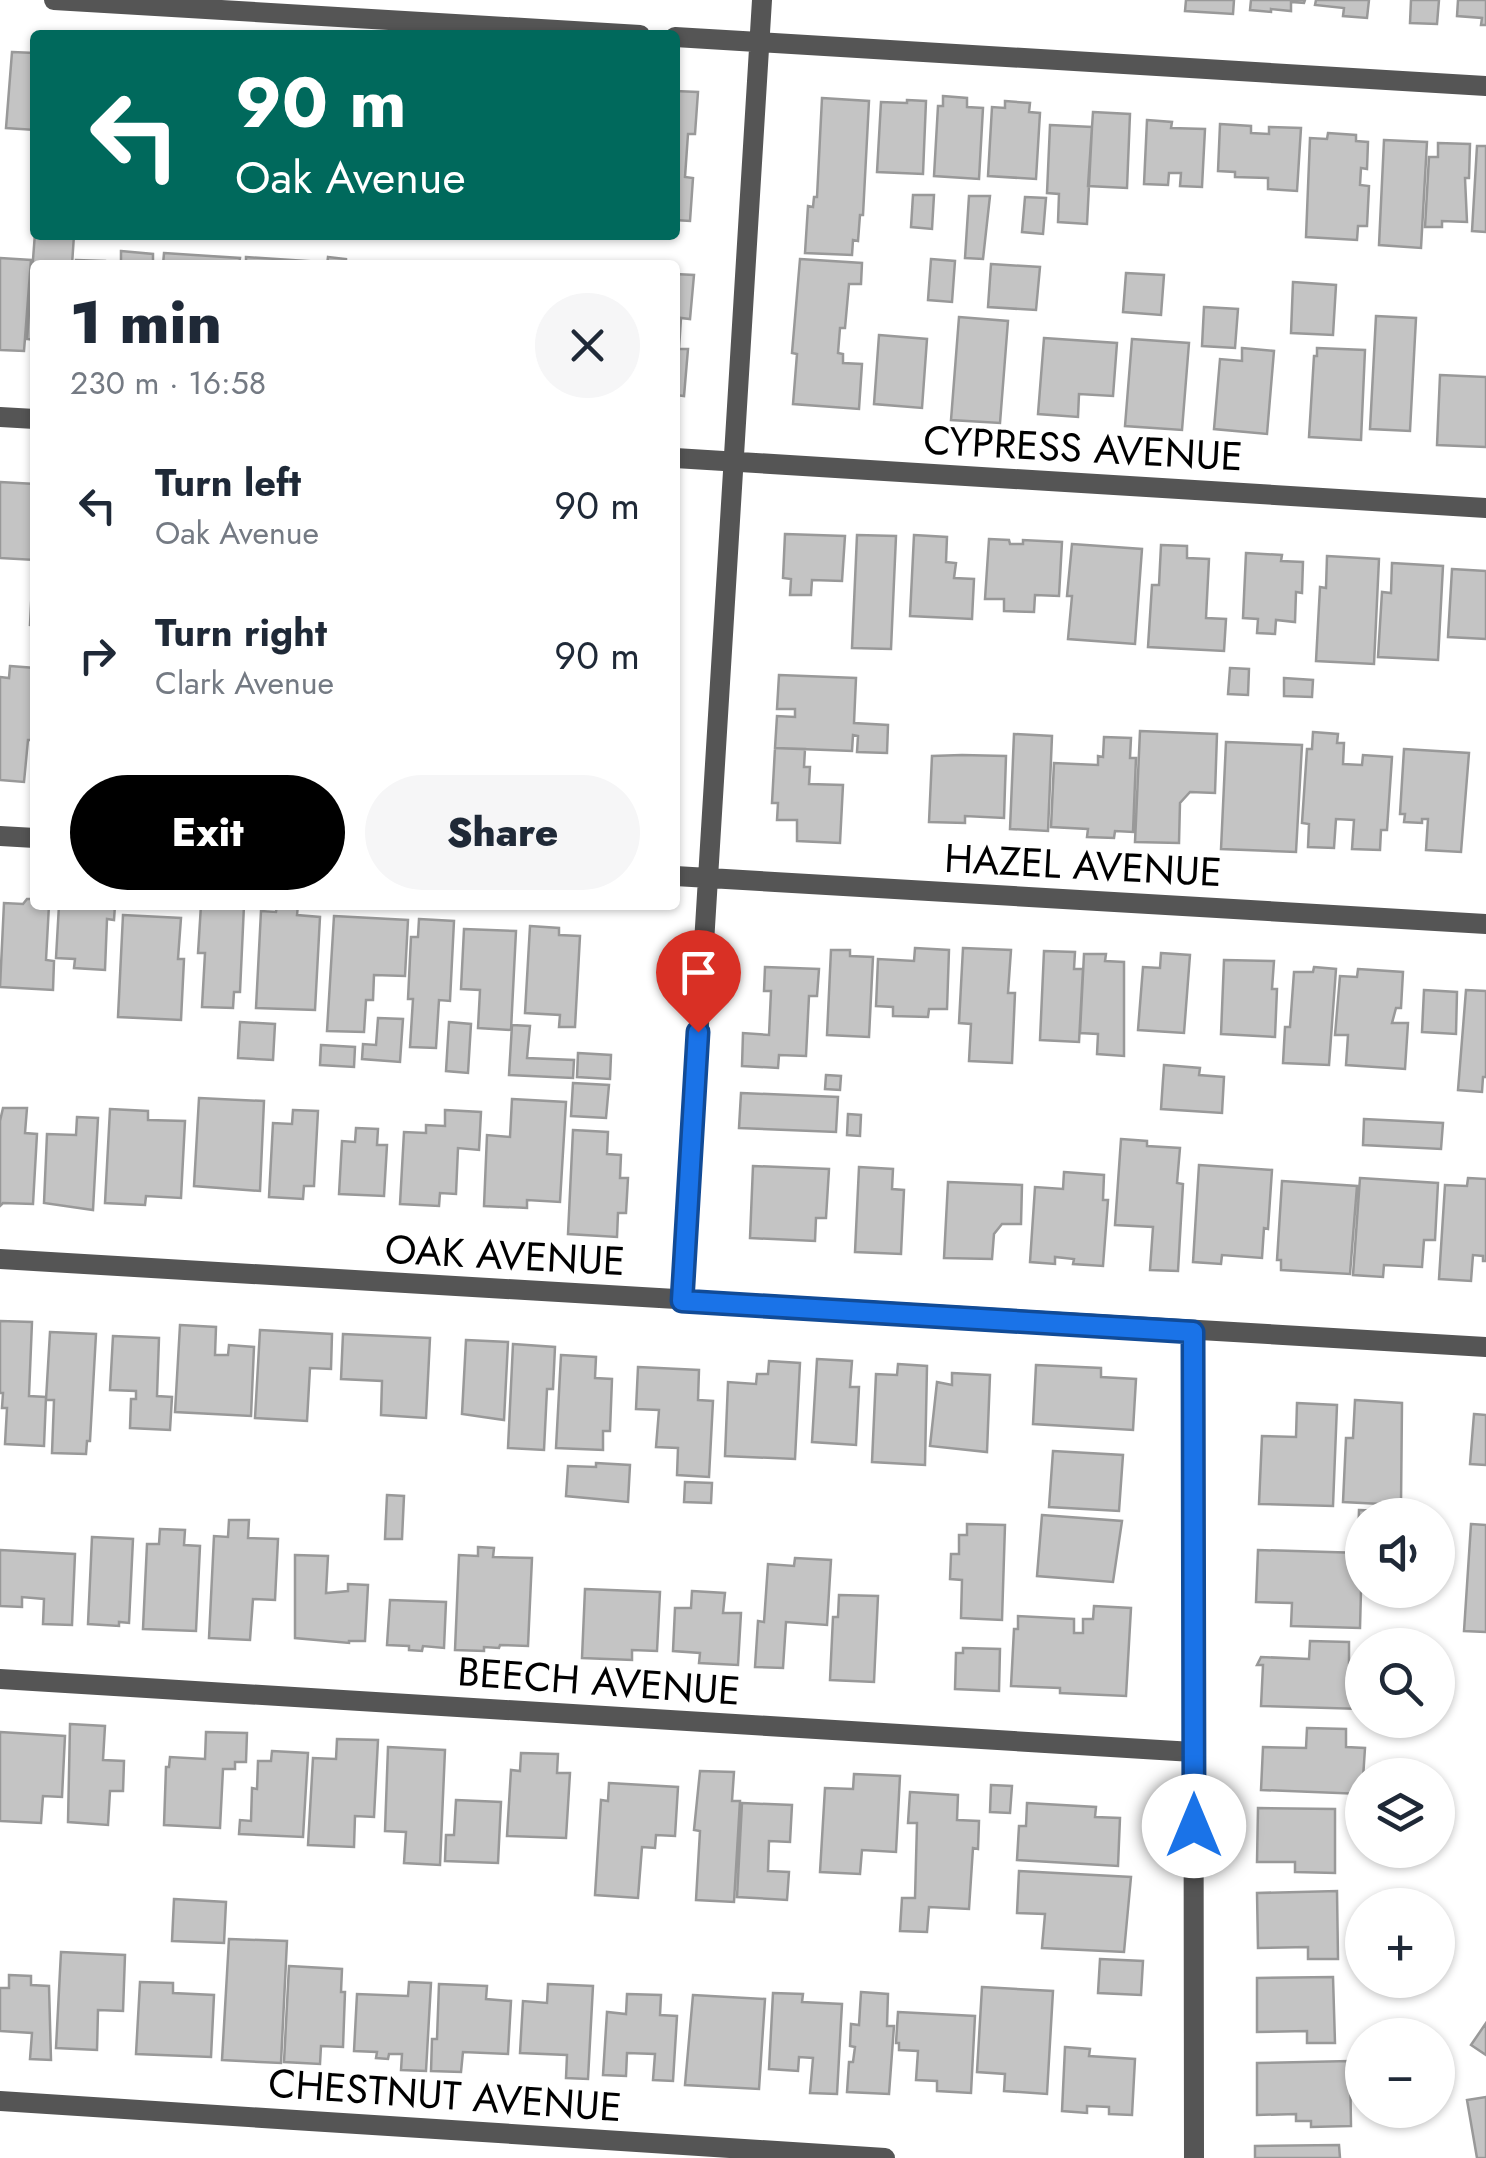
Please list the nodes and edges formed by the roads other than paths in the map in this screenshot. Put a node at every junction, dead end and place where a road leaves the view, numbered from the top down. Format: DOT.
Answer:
graph roads {
  1 [pos="54,0"];
  2 [pos="762,0"];
  3 [pos="556,30"];
  4 [pos="680,37"];
  5 [pos="760,42"];
  6 [pos="1486,86"];
  7 [pos="0,417"];
  8 [pos="30,419"];
  9 [pos="680,458"];
  10 [pos="734,462"];
  11 [pos="1486,508"];
  12 [pos="0,836"];
  13 [pos="30,838"];
  14 [pos="680,876"];
  15 [pos="708,878"];
  16 [pos="1486,924"];
  17 [pos="0,1259"];
  18 [pos="682,1301"];
  19 [pos="1193,1332"];
  20 [pos="1486,1347"];
  21 [pos="0,1679"];
  22 [pos="1193,1752"];
  23 [pos="0,2101"];
  24 [pos="885,2158"];
  25 [pos="1194,2158"];
  1 -- 3 [label="street"];
  2 -- 5 [label="street"];
  4 -- 5 [label="street"];
  5 -- 6 [label="street"];
  5 -- 10 [label="street"];
  7 -- 8 [label="street"];
  9 -- 10 [label="street, CYPRESS AVENUE"];
  10 -- 11 [label="street, CYPRESS AVENUE"];
  10 -- 15 [label="street"];
  12 -- 13 [label="street"];
  14 -- 15 [label="street, HAZEL AVENUE"];
  15 -- 16 [label="street, HAZEL AVENUE"];
  15 -- 18 [label="street"];
  17 -- 18 [label="street, OAK AVENUE"];
  18 -- 19 [label="street, OAK AVENUE"];
  19 -- 20 [label="street, OAK AVENUE"];
  19 -- 22 [label="street"];
  21 -- 22 [label="street, BEECH AVENUE"];
  22 -- 25 [label="street"];
  23 -- 24 [label="street, CHESTNUT AVENUE"];
}
